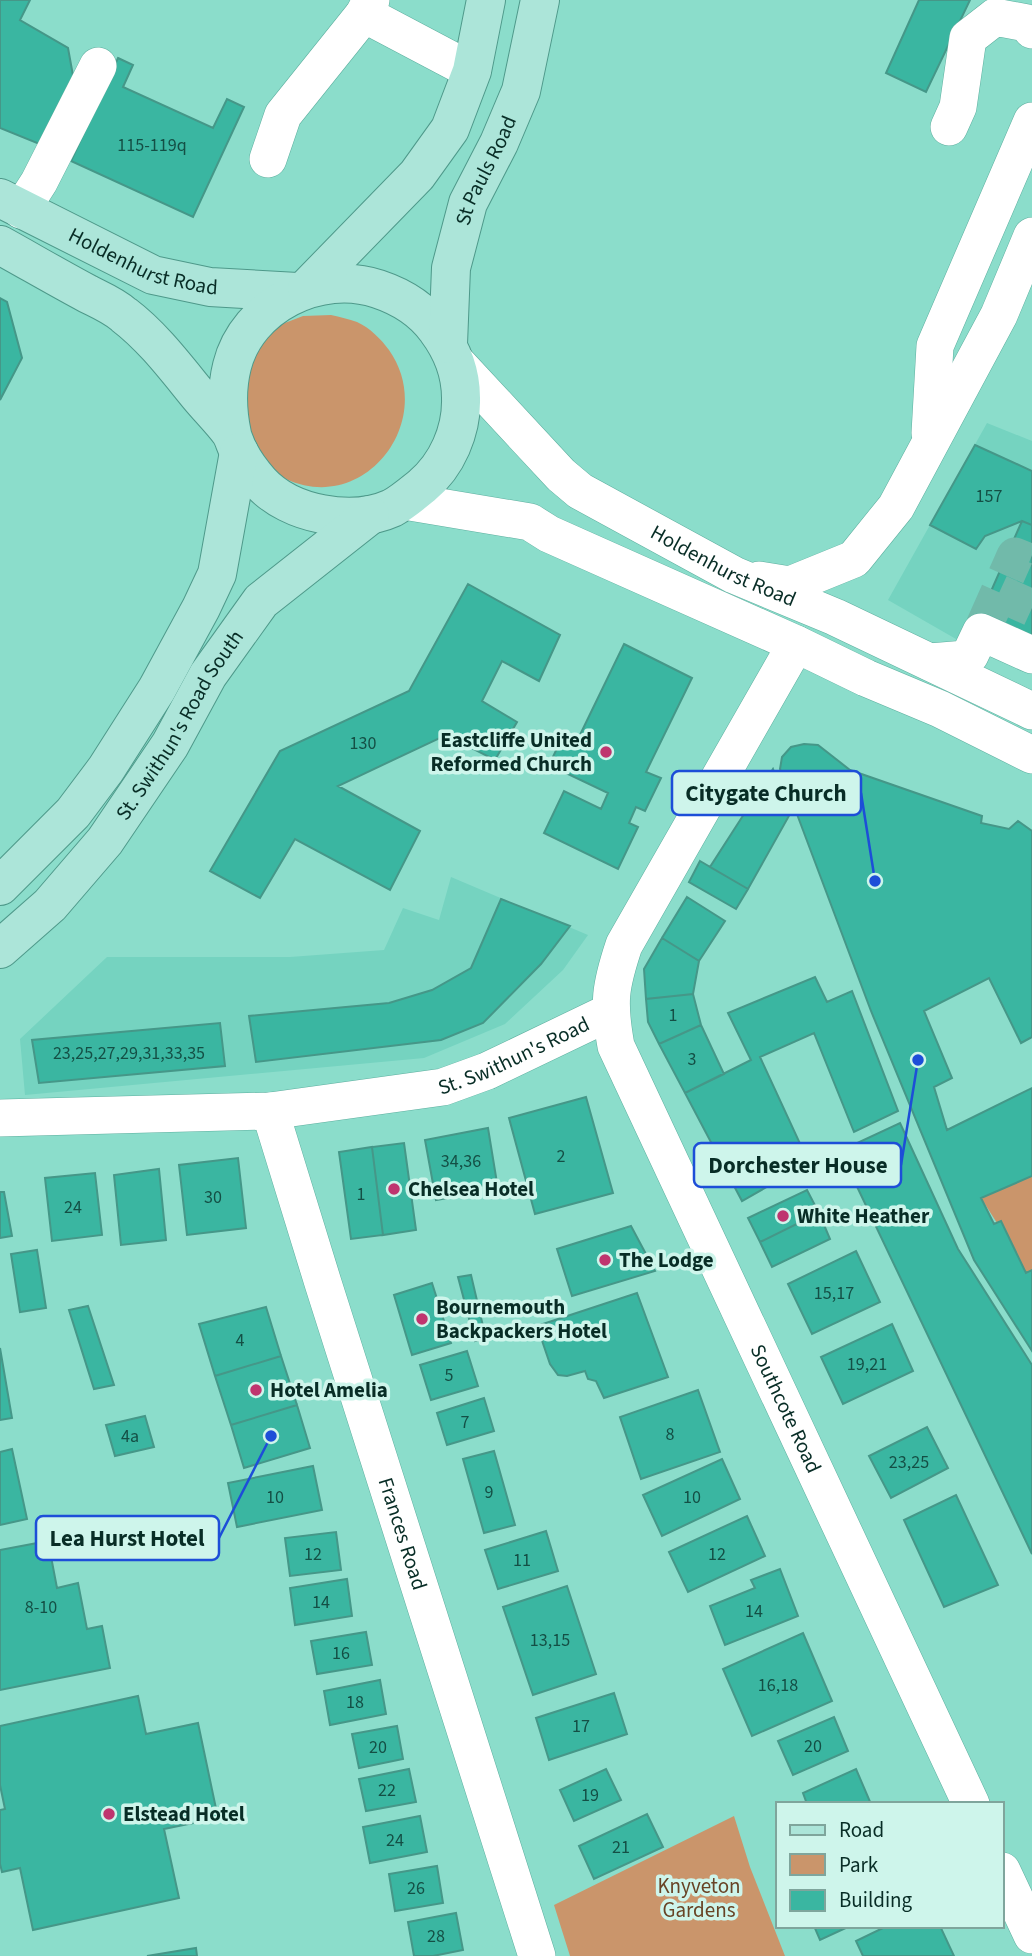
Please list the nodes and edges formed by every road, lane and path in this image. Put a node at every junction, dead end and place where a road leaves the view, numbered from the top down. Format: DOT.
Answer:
graph roads {
  1 [pos="486,0"];
  2 [pos="540,0"];
  3 [pos="367,7"];
  4 [pos="1032,30"];
  5 [pos="98,66"];
  6 [pos="472,71"];
  7 [pos="1032,121"];
  8 [pos="949,127"];
  9 [pos="268,159"];
  10 [pos="11,204"];
  11 [pos="1032,236"];
  12 [pos="0,245"];
  13 [pos="302,290"];
  14 [pos="452,353"];
  15 [pos="235,443"];
  16 [pos="929,444"];
  17 [pos="387,508"];
  18 [pos="734,575"];
  19 [pos="796,644"];
  20 [pos="1032,655"];
  21 [pos="930,662"];
  22 [pos="1032,711"];
  23 [pos="1032,755"];
  24 [pos="0,886"];
  25 [pos="0,949"];
  26 [pos="610,1012"];
  27 [pos="270,1111"];
  28 [pos="0,1118"];
  29 [pos="970,1802"];
  30 [pos="1004,1875"];
  31 [pos="1032,1935"];
  32 [pos="537,1956"];
  1 -- 6 [label="main road"];
  2 -- 14 [label="main road, St Pauls Road"];
  3 -- 6 [label="street"];
  3 -- 9 [label="street"];
  4 -- 8 [label="street"];
  5 -- 10 [label="street"];
  6 -- 13 [label="main road"];
  7 -- 16 [label="street"];
  10 -- 13 [label="main road, Holdenhurst Road"];
  11 -- 16 [label="street"];
  12 -- 15 [label="main road"];
  13 -- 14 [label="main road"];
  13 -- 15 [label="main road"];
  14 -- 17 [label="main road"];
  14 -- 18 [label="street, Holdenhurst Road"];
  15 -- 17 [label="main road"];
  15 -- 24 [label="main road, St. Swithun's Road South"];
  16 -- 18 [label="street"];
  17 -- 19 [label="street, Holdenhurst Road"];
  17 -- 25 [label="main road, St. Swithun's Road South"];
  18 -- 21 [label="street, Holdenhurst Road"];
  19 -- 23 [label="street, Holdenhurst Road"];
  19 -- 26 [label="street, St. Swithun's Road"];
  20 -- 21 [label="street"];
  21 -- 22 [label="street, Holdenhurst Road"];
  26 -- 27 [label="street, St. Swithun's Road"];
  26 -- 29 [label="street, Southcote Road"];
  27 -- 28 [label="street, St. Swithun's Road"];
  27 -- 32 [label="street, Frances Road"];
  30 -- 31 [label="street"];
}
